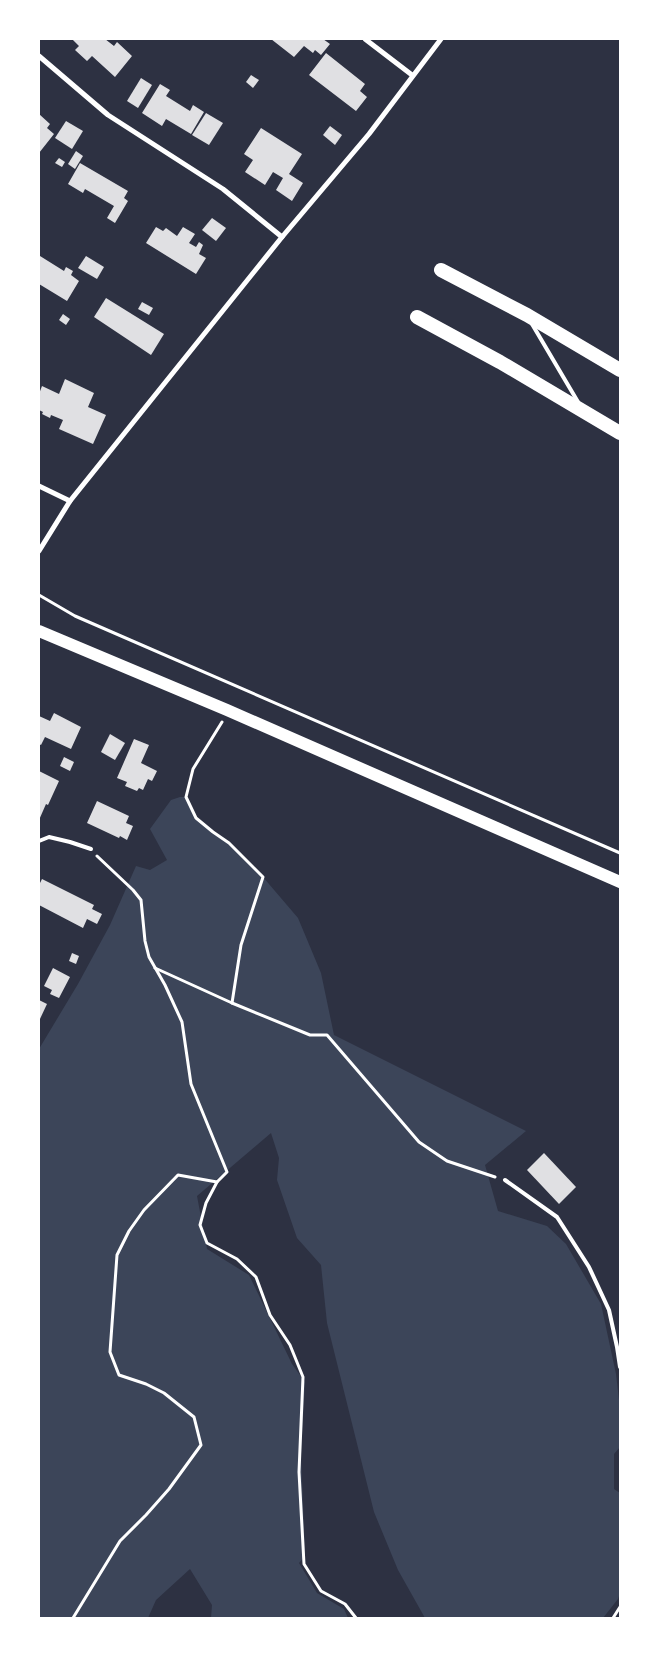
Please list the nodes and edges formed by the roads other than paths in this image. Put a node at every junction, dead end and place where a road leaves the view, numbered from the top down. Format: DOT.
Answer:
graph roads {
  1 [pos="366,39"];
  2 [pos="441,39"];
  3 [pos="39,56"];
  4 [pos="412,75"];
  5 [pos="282,237"];
  6 [pos="441,270"];
  7 [pos="527,315"];
  8 [pos="417,317"];
  9 [pos="620,370"];
  10 [pos="583,410"];
  11 [pos="620,433"];
  12 [pos="39,486"];
  13 [pos="70,500"];
  14 [pos="39,551"];
  15 [pos="39,631"];
  16 [pos="39,841"];
  17 [pos="91,849"];
  18 [pos="620,882"];
  19 [pos="505,1180"];
  20 [pos="620,1367"];
  1 -- 4 [label="street"];
  2 -- 4 [label="street"];
  3 -- 5 [label="street"];
  4 -- 5 [label="street"];
  5 -- 13 [label="street"];
  6 -- 7 [label="highway"];
  7 -- 9 [label="highway"];
  7 -- 10 [label="lane"];
  8 -- 10 [label="highway"];
  10 -- 11 [label="highway"];
  12 -- 13 [label="street"];
  13 -- 14 [label="street"];
  15 -- 18 [label="main road"];
  16 -- 17 [label="lane"];
  19 -- 20 [label="lane"];
}
